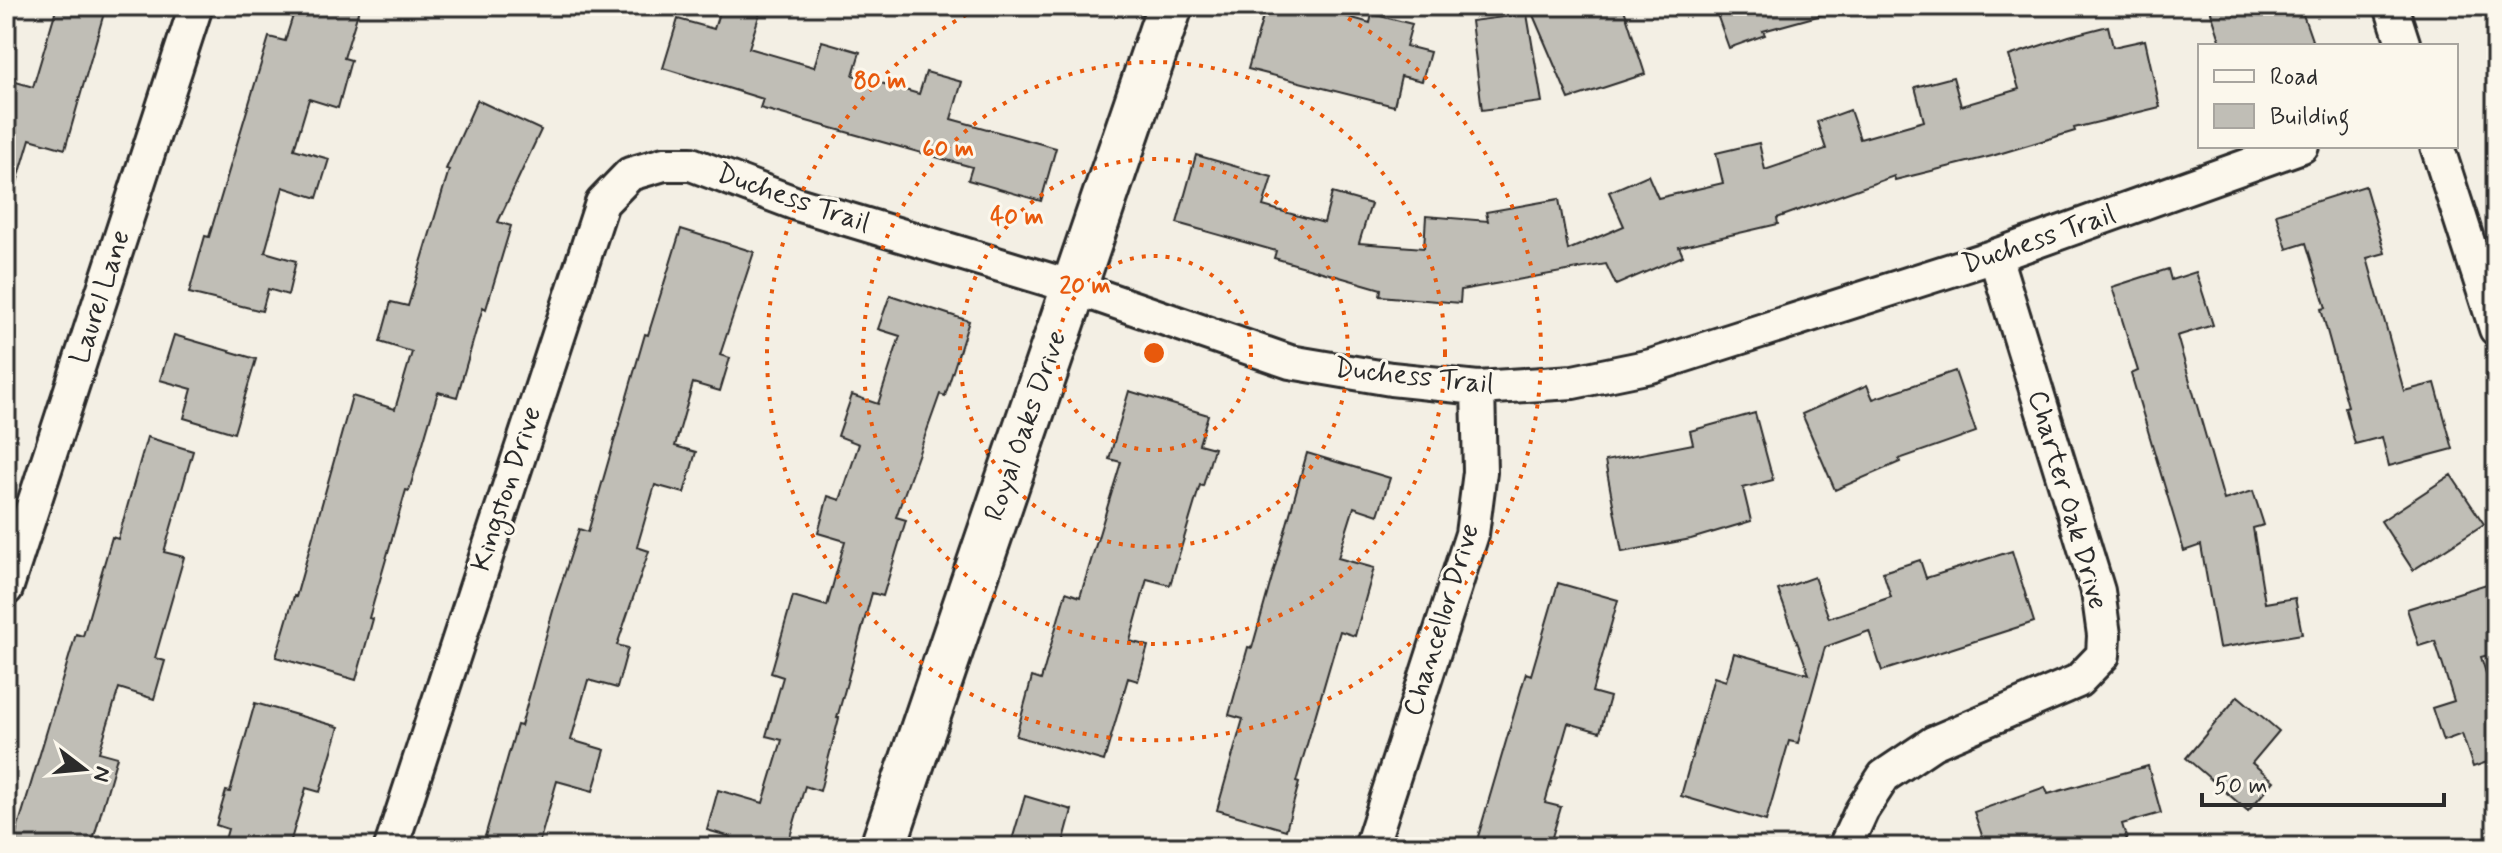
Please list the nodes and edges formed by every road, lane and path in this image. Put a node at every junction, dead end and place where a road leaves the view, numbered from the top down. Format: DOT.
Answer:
graph roads {
  1 [pos="196,6"];
  2 [pos="1170,6"];
  3 [pos="2391,6"];
  4 [pos="2403,44"];
  5 [pos="2296,148"];
  6 [pos="2438,148"];
  7 [pos="664,164"];
  8 [pos="1995,256"];
  9 [pos="1073,287"];
  10 [pos="2496,329"];
  11 [pos="1478,388"];
  12 [pos="6,589"];
  13 [pos="391,847"];
  14 [pos="883,847"];
  15 [pos="1371,847"];
  16 [pos="1845,847"];
  1 -- 12 [label="street, Laurel Lane"];
  2 -- 9 [label="street, Royal Oaks Drive"];
  3 -- 4 [label="street"];
  5 -- 8 [label="street, Duchess Trail"];
  6 -- 10 [label="street"];
  7 -- 9 [label="street, Duchess Trail"];
  7 -- 13 [label="street, Kingston Drive"];
  8 -- 11 [label="street, Duchess Trail"];
  8 -- 16 [label="street, Charter Oak Drive"];
  9 -- 11 [label="street, Duchess Trail"];
  9 -- 14 [label="street, Royal Oaks Drive"];
  11 -- 15 [label="street, Chancellor Drive"];
}
